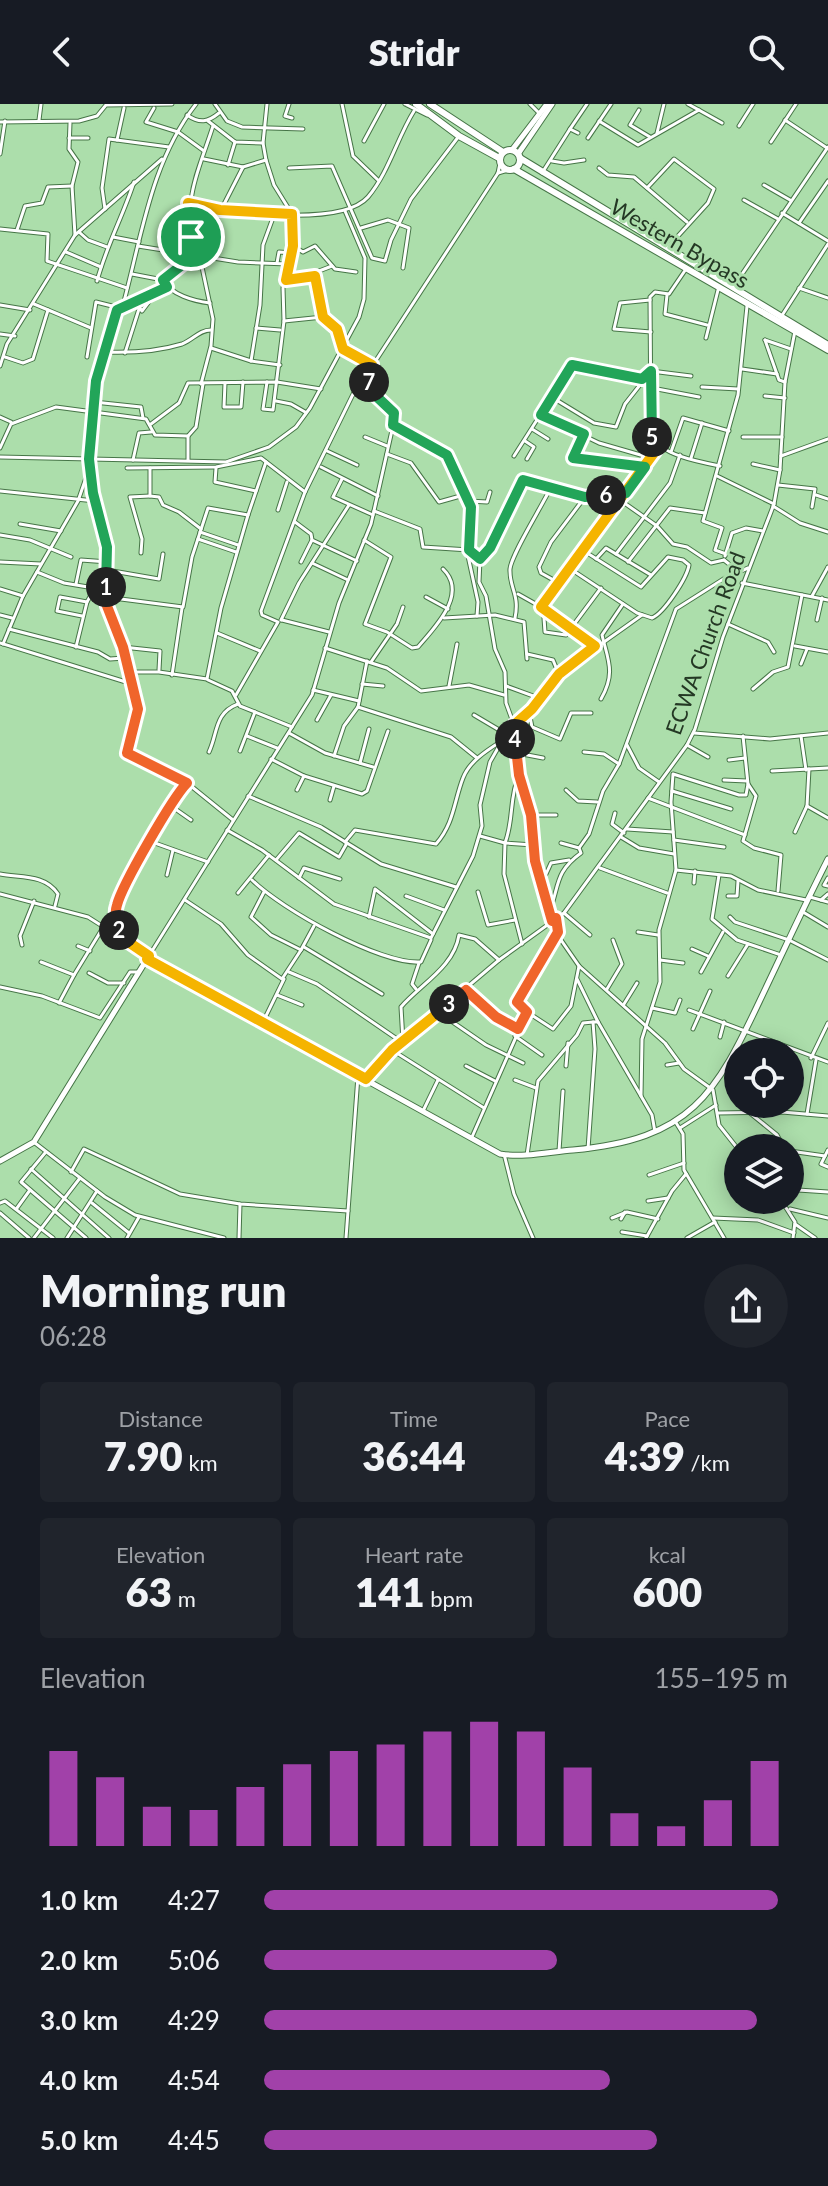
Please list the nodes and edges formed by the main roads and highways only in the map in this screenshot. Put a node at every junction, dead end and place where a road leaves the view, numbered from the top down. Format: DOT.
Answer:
graph roads {
  1 [pos="430,104"];
  2 [pos="415,107"];
  3 [pos="517,154"];
  4 [pos="501,157"];
  5 [pos="511,170"];
  6 [pos="828,347"];
  1 -- 4 [label="main road"];
  2 -- 4 [label="main road"];
  3 -- 4 [label="main road"];
  3 -- 5 [label="main road"];
  3 -- 6 [label="main road, Western Bypass"];
  4 -- 5 [label="main road, Western Bypass"];
  5 -- 6 [label="main road, Western Bypass"];
}
